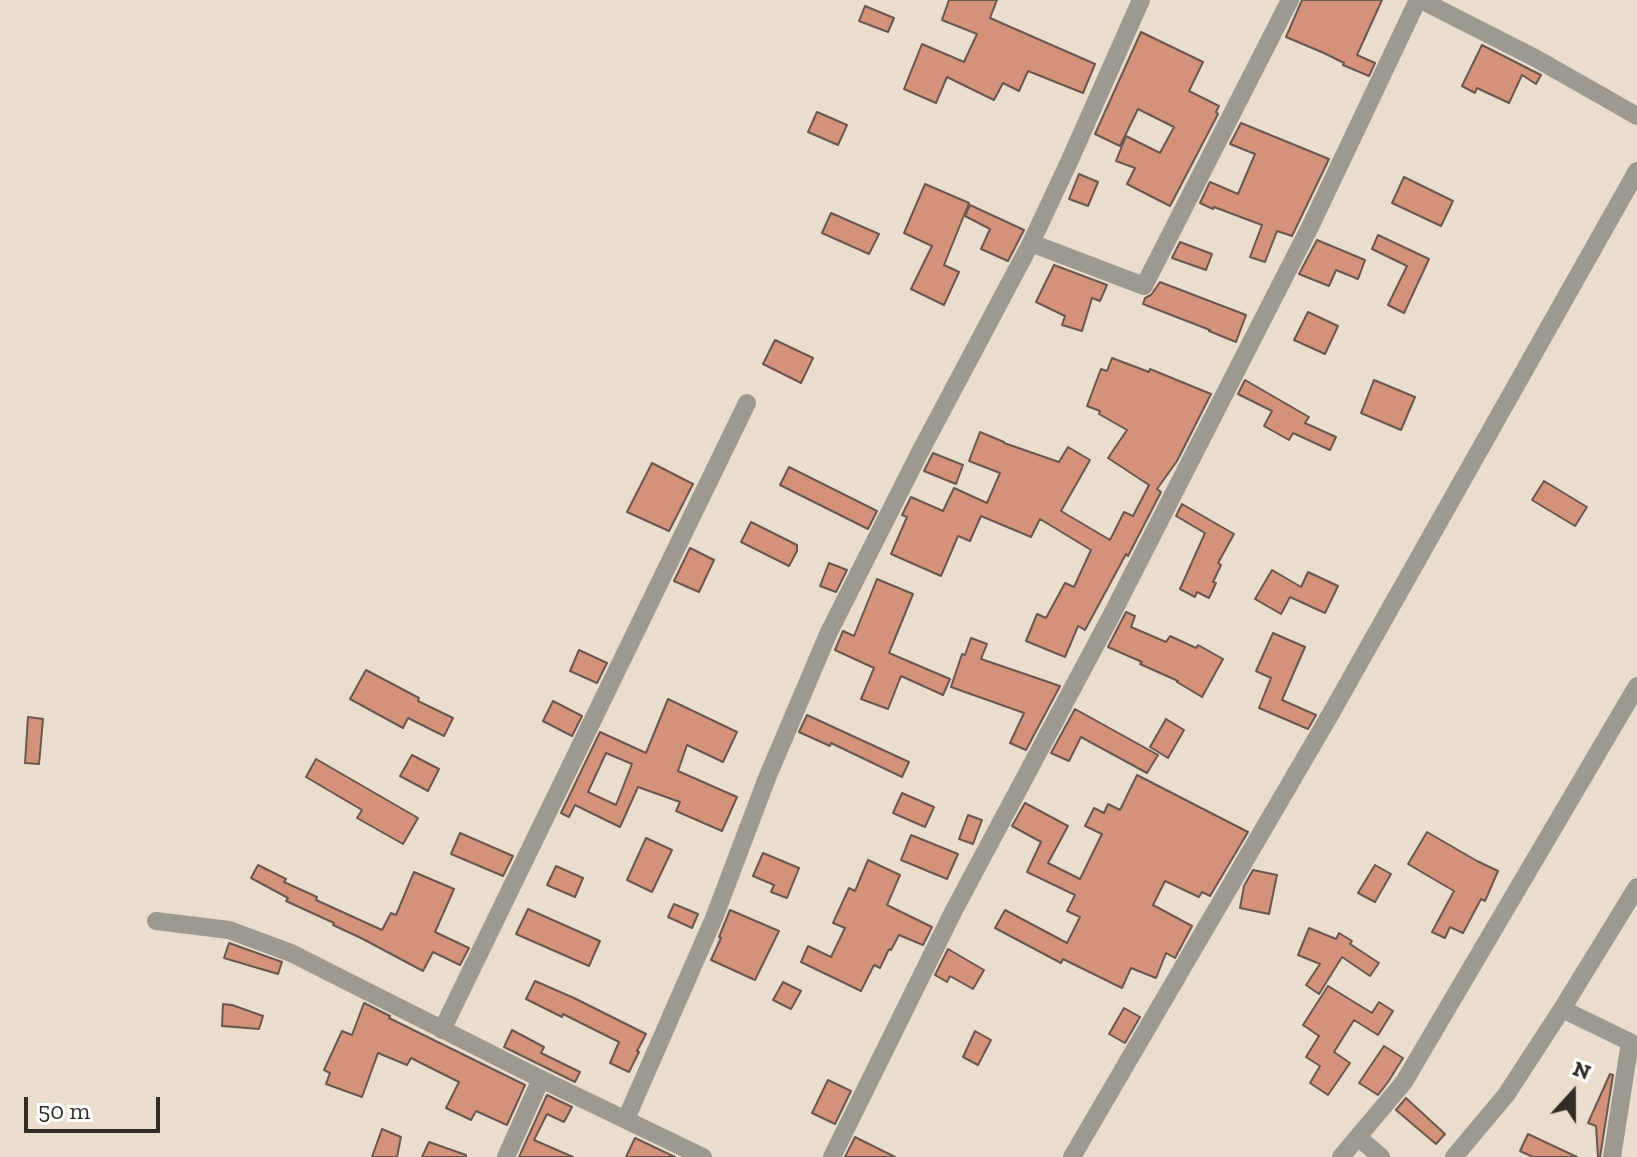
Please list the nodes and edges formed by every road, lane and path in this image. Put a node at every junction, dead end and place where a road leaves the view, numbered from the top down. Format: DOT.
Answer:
graph roads {
  1 [pos="1141,0"];
  2 [pos="1290,0"];
  3 [pos="1423,1"];
  4 [pos="1637,116"];
  5 [pos="1637,171"];
  6 [pos="1031,243"];
  7 [pos="747,403"];
  8 [pos="1637,686"];
  9 [pos="1637,887"];
  10 [pos="156,921"];
  11 [pos="1562,1009"];
  12 [pos="442,1030"];
  13 [pos="541,1079"];
  14 [pos="626,1119"];
  15 [pos="1358,1137"];
  16 [pos="506,1157"];
  17 [pos="703,1157"];
  18 [pos="832,1157"];
  19 [pos="1072,1157"];
  20 [pos="1341,1157"];
  21 [pos="1381,1157"];
  22 [pos="1454,1157"];
  23 [pos="1612,1157"];
  1 -- 6 [label="street"];
  2 -- 6 [label="street"];
  3 -- 4 [label="street"];
  3 -- 18 [label="street"];
  5 -- 19 [label="street"];
  6 -- 14 [label="street"];
  7 -- 12 [label="street"];
  8 -- 15 [label="street"];
  9 -- 11 [label="street"];
  10 -- 12 [label="street"];
  11 -- 22 [label="street"];
  11 -- 23 [label="street"];
  12 -- 13 [label="street"];
  13 -- 14 [label="street"];
  13 -- 16 [label="street"];
  14 -- 17 [label="street"];
  15 -- 20 [label="street"];
  15 -- 21 [label="street"];
}
